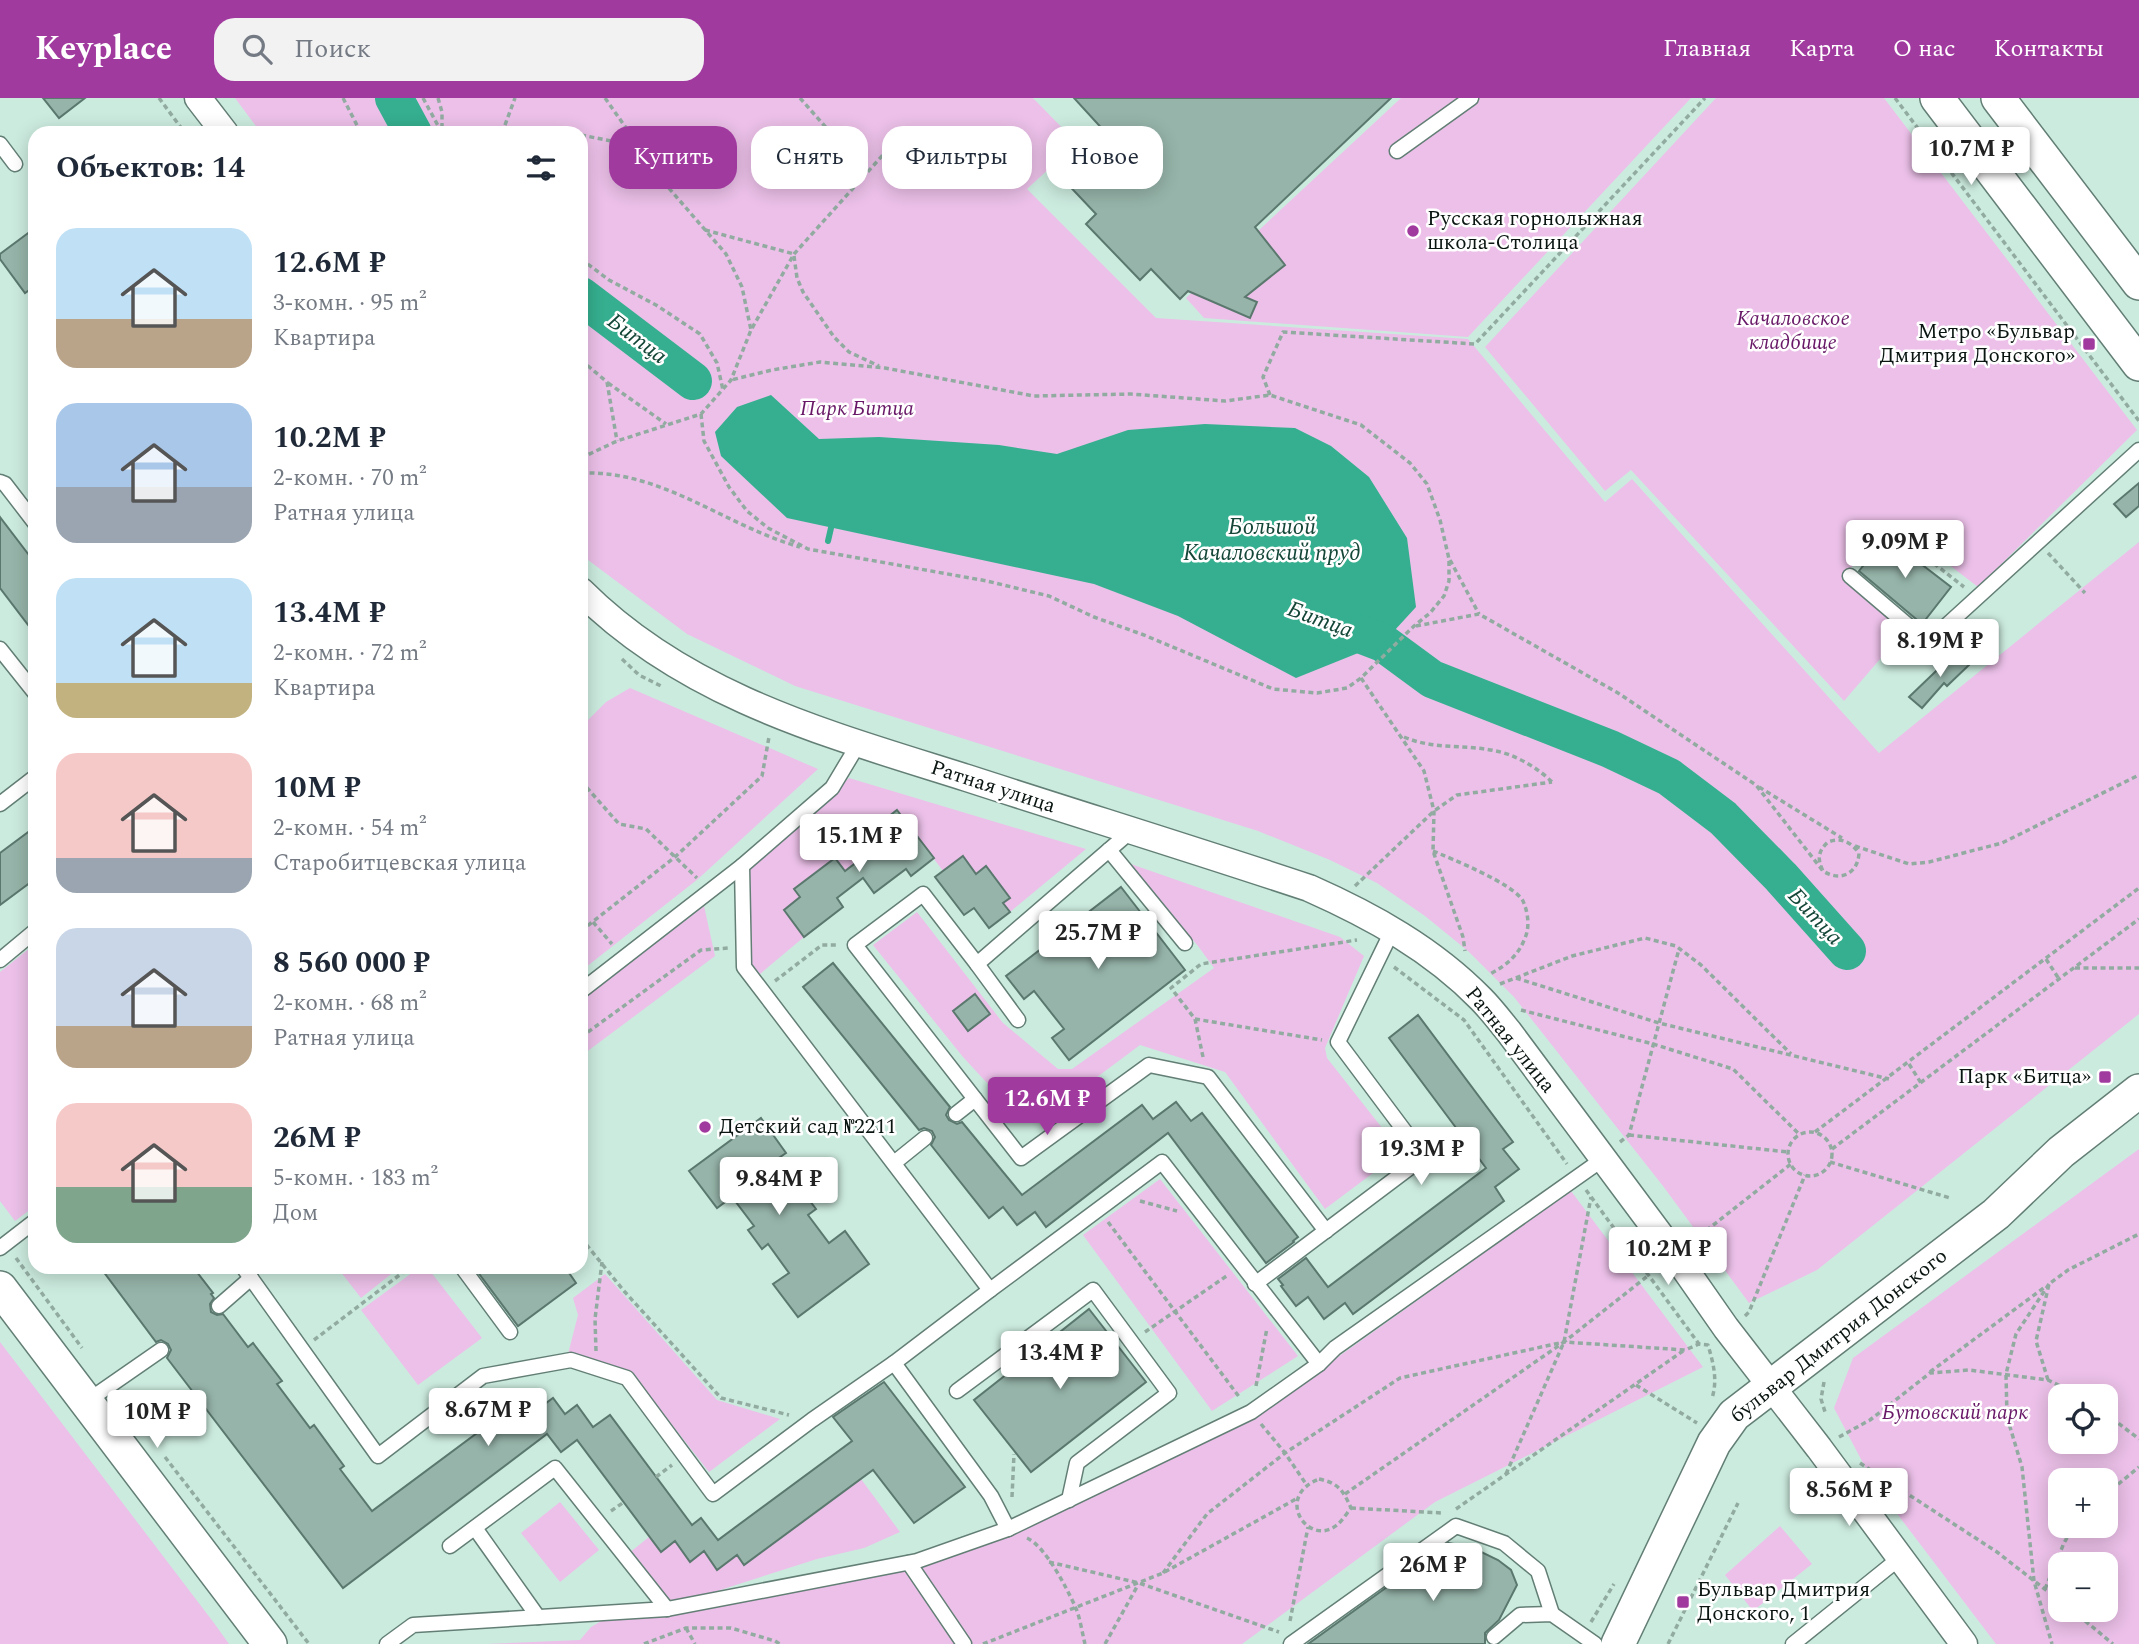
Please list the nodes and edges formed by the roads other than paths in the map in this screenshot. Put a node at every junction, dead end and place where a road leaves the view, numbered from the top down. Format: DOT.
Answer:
graph roads {
  1 [pos="198,98"];
  2 [pos="1471,98"];
  3 [pos="1937,98"];
  4 [pos="1998,98"];
  5 [pos="220,126"];
  6 [pos="0,144"];
  7 [pos="1397,150"];
  8 [pos="15,164"];
  9 [pos="2139,283"];
  10 [pos="2139,365"];
  11 [pos="2139,450"];
  12 [pos="0,482"];
  13 [pos="28,514"];
  14 [pos="1850,576"];
  15 [pos="588,598"];
  16 [pos="0,649"];
  17 [pos="28,684"];
  18 [pos="859,743"];
  19 [pos="28,782"];
  20 [pos="0,804"];
  21 [pos="1130,831"];
  22 [pos="1109,850"];
  23 [pos="742,866"];
  24 [pos="1393,929"];
  25 [pos="28,937"];
  26 [pos="1185,943"];
  27 [pos="0,960"];
  28 [pos="977,964"];
  29 [pos="588,985"];
  30 [pos="1018,1020"];
  31 [pos="2139,1091"];
  32 [pos="975,1099"];
  33 [pos="956,1114"];
  34 [pos="925,1138"];
  35 [pos="1602,1159"];
  36 [pos="894,1163"];
  37 [pos="28,1227"];
  38 [pos="1326,1231"];
  39 [pos="3,1246"];
  40 [pos="246,1274"];
  41 [pos="248,1274"];
  42 [pos="467,1274"];
  43 [pos="1255,1284"];
  44 [pos="0,1288"];
  45 [pos="990,1290"];
  46 [pos="219,1306"];
  47 [pos="510,1332"];
  48 [pos="162,1350"];
  49 [pos="894,1363"];
  50 [pos="1319,1364"];
  51 [pos="1771,1385"];
  52 [pos="957,1391"];
  53 [pos="86,1402"];
  54 [pos="1069,1500"];
  55 [pos="475,1528"];
  56 [pos="1008,1529"];
  57 [pos="450,1546"];
  58 [pos="1901,1557"];
  59 [pos="909,1563"];
  60 [pos="667,1609"];
  61 [pos="1552,1614"];
  62 [pos="538,1617"];
  63 [pos="1494,1637"];
  64 [pos="1289,1639"];
  65 [pos="270,1644"];
  66 [pos="387,1644"];
  67 [pos="964,1644"];
  68 [pos="1594,1644"];
  69 [pos="1618,1644"];
  70 [pos="1793,1644"];
  71 [pos="1964,1644"];
  1 -- 5 [label="street"];
  2 -- 7 [label="lane"];
  3 -- 10 [label="street"];
  4 -- 9 [label="street"];
  6 -- 8 [label="lane"];
  11 -- 14 [label="lane"];
  12 -- 13 [label="lane"];
  15 -- 18 [label="street, Ратная улица"];
  16 -- 17 [label="lane"];
  18 -- 21 [label="street, Ратная улица"];
  18 -- 23 [label="lane"];
  19 -- 20 [label="lane"];
  21 -- 22 [label="lane"];
  21 -- 24 [label="street, Ратная улица"];
  22 -- 26 [label="lane"];
  22 -- 28 [label="lane"];
  23 -- 29 [label="lane"];
  23 -- 36 [label="lane"];
  24 -- 35 [label="street, Ратная улица"];
  24 -- 38 [label="lane"];
  25 -- 27 [label="lane"];
  28 -- 30 [label="lane"];
  28 -- 32 [label="lane"];
  31 -- 51 [label="street, бульвар Дмитрия Донского"];
  32 -- 33 [label="lane"];
  32 -- 38 [label="lane"];
  34 -- 36 [label="lane"];
  35 -- 50 [label="lane"];
  35 -- 51 [label="street, Ратная улица"];
  36 -- 45 [label="lane"];
  37 -- 39 [label="lane"];
  38 -- 43 [label="lane"];
  40 -- 46 [label="lane"];
  41 -- 49 [label="lane"];
  42 -- 47 [label="lane"];
  43 -- 45 [label="lane"];
  43 -- 50 [label="lane"];
  44 -- 53 [label="street"];
  45 -- 49 [label="lane"];
  48 -- 53 [label="lane"];
  49 -- 56 [label="lane"];
  50 -- 54 [label="lane"];
  51 -- 58 [label="street, Ратная улица"];
  51 -- 69 [label="street, бульвар Дмитрия Донского"];
  52 -- 54 [label="lane"];
  53 -- 65 [label="street"];
  54 -- 56 [label="lane"];
  55 -- 57 [label="lane"];
  55 -- 60 [label="lane"];
  55 -- 62 [label="lane"];
  56 -- 59 [label="lane"];
  58 -- 70 [label="lane"];
  58 -- 71 [label="street, Ратная улица"];
  59 -- 60 [label="lane"];
  59 -- 67 [label="lane"];
  60 -- 62 [label="lane"];
  61 -- 63 [label="lane"];
  61 -- 64 [label="lane"];
  61 -- 68 [label="lane"];
  62 -- 66 [label="lane"];
}
